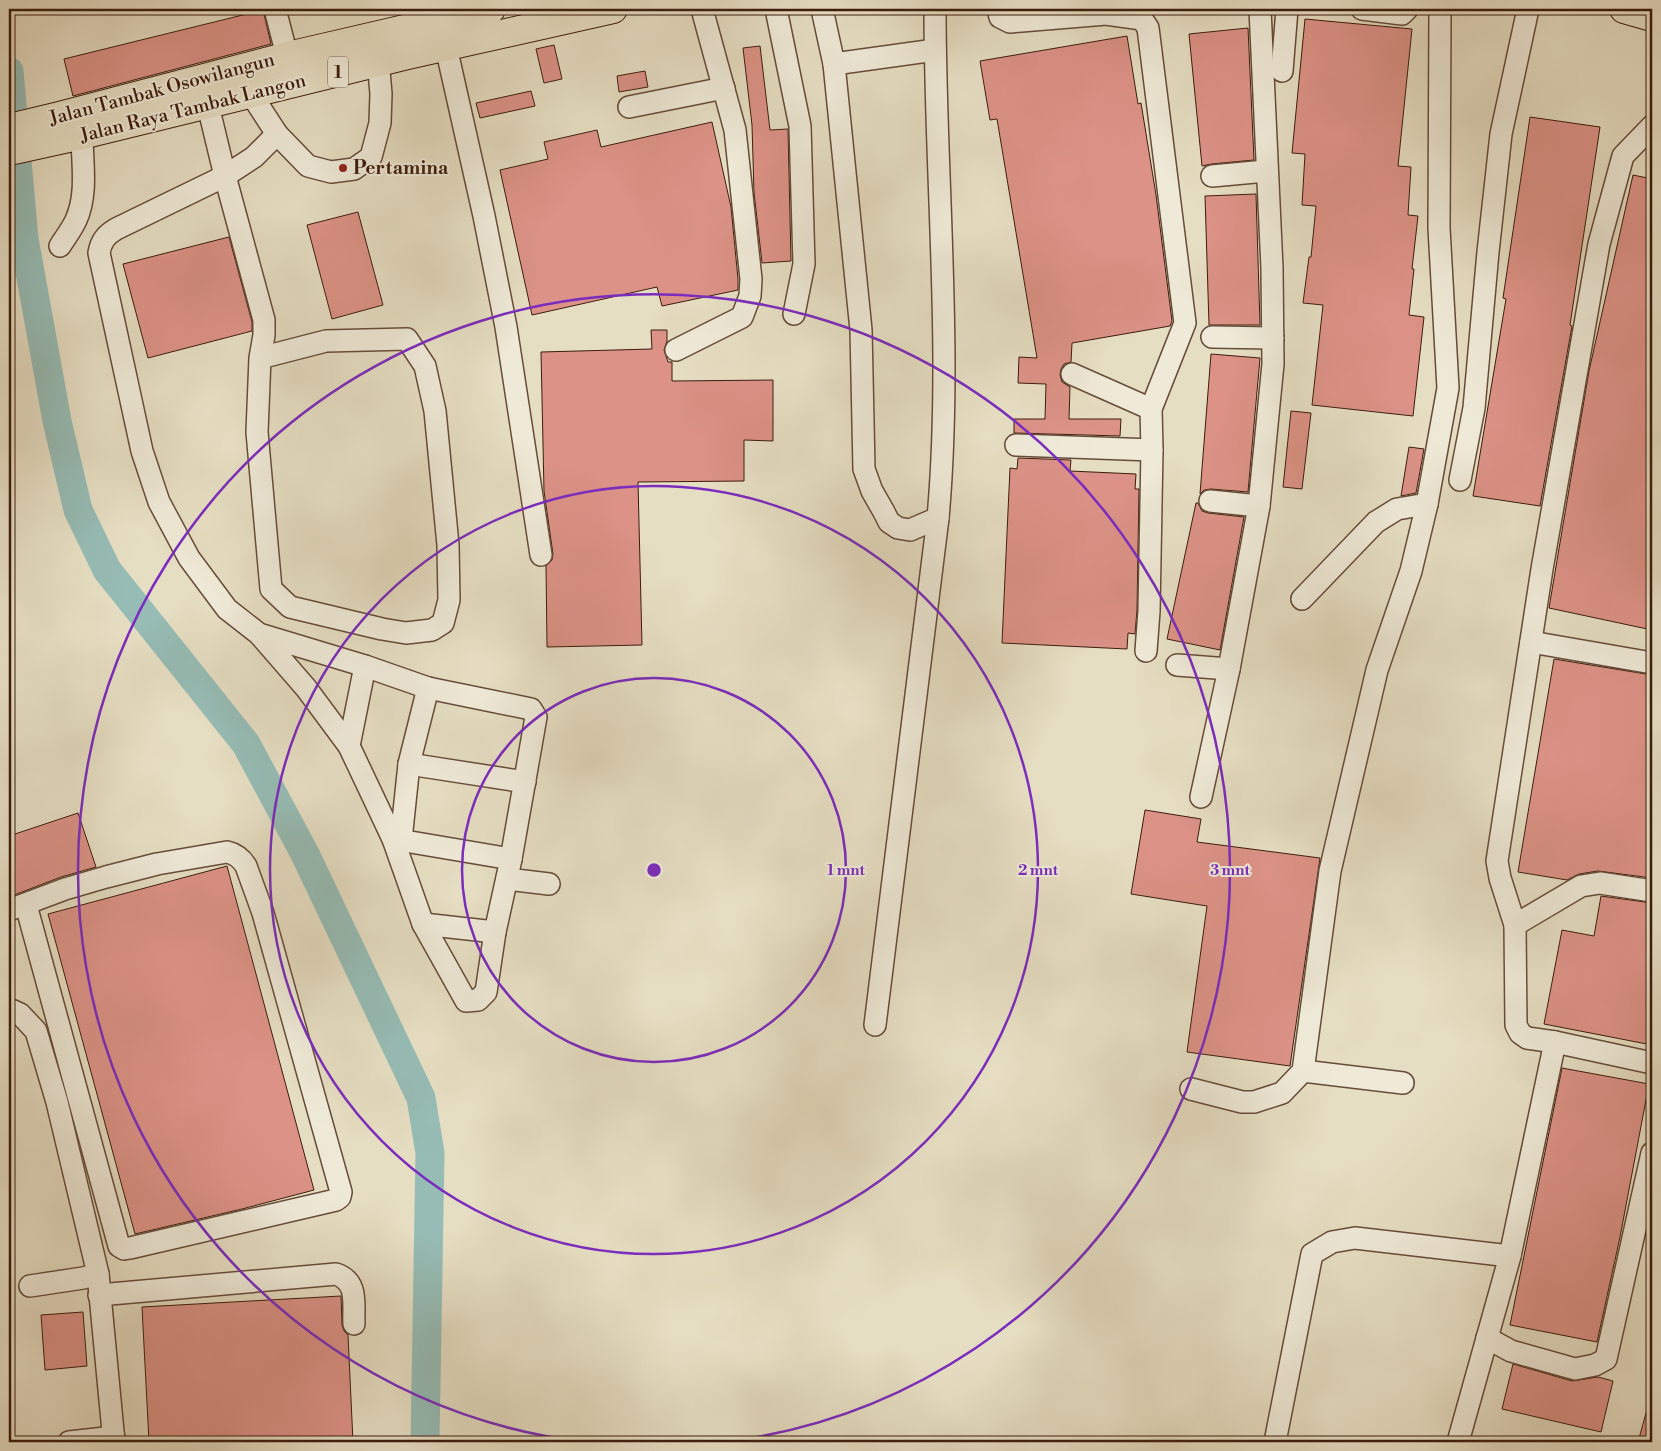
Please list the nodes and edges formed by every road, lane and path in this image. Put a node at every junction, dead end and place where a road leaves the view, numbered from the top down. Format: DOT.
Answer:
graph roads {
  1 [pos="275,9"];
  2 [pos="491,9"];
  3 [pos="613,9"];
  4 [pos="702,9"];
  5 [pos="776,9"];
  6 [pos="822,9"];
  7 [pos="935,9"];
  8 [pos="998,9"];
  9 [pos="1260,9"];
  10 [pos="1287,9"];
  11 [pos="1362,9"];
  12 [pos="1407,9"];
  13 [pos="1440,9"];
  14 [pos="1528,9"];
  15 [pos="1624,9"];
  16 [pos="1652,17"];
  17 [pos="375,35"];
  18 [pos="446,47"];
  19 [pos="935,50"];
  20 [pos="288,56"];
  21 [pos="379,62"];
  22 [pos="834,64"];
  23 [pos="1282,71"];
  24 [pos="247,81"];
  25 [pos="294,83"];
  26 [pos="724,88"];
  27 [pos="205,91"];
  28 [pos="629,106"];
  29 [pos="1652,126"];
  30 [pos="9,128"];
  31 [pos="69,130"];
  32 [pos="278,134"];
  33 [pos="9,151"];
  34 [pos="1266,171"];
  35 [pos="225,176"];
  36 [pos="1212,176"];
  37 [pos="60,246"];
  38 [pos="794,314"];
  39 [pos="1212,337"];
  40 [pos="1273,338"];
  41 [pos="676,350"];
  42 [pos="260,358"];
  43 [pos="1072,374"];
  44 [pos="1151,409"];
  45 [pos="1016,445"];
  46 [pos="1152,450"];
  47 [pos="1460,480"];
  48 [pos="1210,501"];
  49 [pos="1427,504"];
  50 [pos="1259,506"];
  51 [pos="938,518"];
  52 [pos="541,555"];
  53 [pos="1302,598"];
  54 [pos="259,634"];
  55 [pos="1531,642"];
  56 [pos="1146,651"];
  57 [pos="1652,663"];
  58 [pos="1177,665"];
  59 [pos="365,666"];
  60 [pos="1229,669"];
  61 [pos="428,688"];
  62 [pos="349,746"];
  63 [pos="410,764"];
  64 [pos="525,782"];
  65 [pos="1201,797"];
  66 [pos="397,839"];
  67 [pos="509,869"];
  68 [pos="549,884"];
  69 [pos="1652,890"];
  70 [pos="17,907"];
  71 [pos="423,924"];
  72 [pos="1515,925"];
  73 [pos="495,932"];
  74 [pos="9,1009"];
  75 [pos="875,1025"];
  76 [pos="1555,1042"];
  77 [pos="1652,1063"];
  78 [pos="1303,1071"];
  79 [pos="1402,1083"];
  80 [pos="1191,1088"];
  81 [pos="1652,1153"];
  82 [pos="1510,1256"];
  83 [pos="98,1274"];
  84 [pos="30,1286"];
  85 [pos="99,1295"];
  86 [pos="354,1324"];
  87 [pos="1487,1338"];
  88 [pos="114,1439"];
  89 [pos="69,1442"];
  90 [pos="1275,1442"];
  91 [pos="1458,1442"];
  1 -- 20 [label="lane"];
  2 -- 17 [label="highway, Jalan Tambak Osowilangun / 1"];
  3 -- 18 [label="highway, Jalan Raya Tambak Langon / 1"];
  4 -- 26 [label="lane"];
  5 -- 38 [label="lane"];
  6 -- 22 [label="lane"];
  7 -- 19 [label="lane"];
  8 -- 44 [label="lane"];
  9 -- 34 [label="lane"];
  10 -- 23 [label="lane"];
  11 -- 12 [label="lane"];
  13 -- 49 [label="lane"];
  14 -- 47 [label="lane"];
  15 -- 16 [label="highway"];
  17 -- 20 [label="highway, Jalan Tambak Osowilangun / 1"];
  17 -- 21 [label="lane"];
  18 -- 21 [label="highway, Jalan Raya Tambak Langon / 1"];
  18 -- 52 [label="lane"];
  19 -- 22 [label="lane"];
  19 -- 51 [label="lane"];
  20 -- 24 [label="highway, Jalan Tambak Osowilangun / 1"];
  20 -- 25 [label="lane"];
  21 -- 25 [label="highway, Jalan Raya Tambak Langon / 1"];
  21 -- 32 [label="lane"];
  22 -- 51 [label="lane"];
  24 -- 25 [label="highway, Jalan Raya Tambak Langon / 1"];
  24 -- 27 [label="highway, Jalan Tambak Osowilangun / 1"];
  24 -- 32 [label="lane"];
  26 -- 28 [label="lane"];
  26 -- 41 [label="lane"];
  27 -- 31 [label="highway, Jalan Tambak Osowilangun / 1"];
  27 -- 35 [label="lane"];
  29 -- 55 [label="lane"];
  30 -- 31 [label="highway, Jalan Tambak Osowilangun / 1"];
  31 -- 33 [label="highway, 1"];
  31 -- 37 [label="lane"];
  32 -- 35 [label="lane"];
  34 -- 36 [label="lane"];
  34 -- 40 [label="lane"];
  35 -- 42 [label="lane"];
  35 -- 54 [label="lane"];
  39 -- 40 [label="lane"];
  40 -- 50 [label="lane"];
  42 -- 42 [label="lane"];
  43 -- 44 [label="lane"];
  44 -- 46 [label="lane"];
  45 -- 46 [label="lane"];
  46 -- 56 [label="lane"];
  48 -- 50 [label="lane"];
  49 -- 53 [label="lane"];
  49 -- 78 [label="lane"];
  50 -- 60 [label="lane"];
  51 -- 75 [label="lane"];
  54 -- 59 [label="lane"];
  54 -- 62 [label="lane"];
  55 -- 57 [label="lane"];
  55 -- 72 [label="lane"];
  58 -- 60 [label="lane"];
  59 -- 61 [label="lane"];
  59 -- 62 [label="lane"];
  60 -- 65 [label="lane"];
  61 -- 63 [label="lane"];
  61 -- 64 [label="lane"];
  62 -- 66 [label="lane"];
  63 -- 64 [label="lane"];
  63 -- 66 [label="lane"];
  64 -- 67 [label="lane"];
  66 -- 67 [label="lane"];
  66 -- 71 [label="lane"];
  67 -- 68 [label="lane"];
  67 -- 73 [label="lane"];
  69 -- 72 [label="lane"];
  70 -- 70 [label="lane"];
  71 -- 73 [label="lane"];
  71 -- 73 [label="lane"];
  72 -- 76 [label="lane"];
  74 -- 83 [label="lane"];
  76 -- 77 [label="lane"];
  76 -- 82 [label="lane"];
  78 -- 79 [label="lane"];
  78 -- 80 [label="lane"];
  81 -- 87 [label="lane"];
  82 -- 87 [label="lane"];
  82 -- 90 [label="lane"];
  83 -- 84 [label="lane"];
  83 -- 85 [label="lane"];
  85 -- 86 [label="lane"];
  85 -- 88 [label="lane"];
  87 -- 91 [label="lane"];
  88 -- 89 [label="lane"];
}
